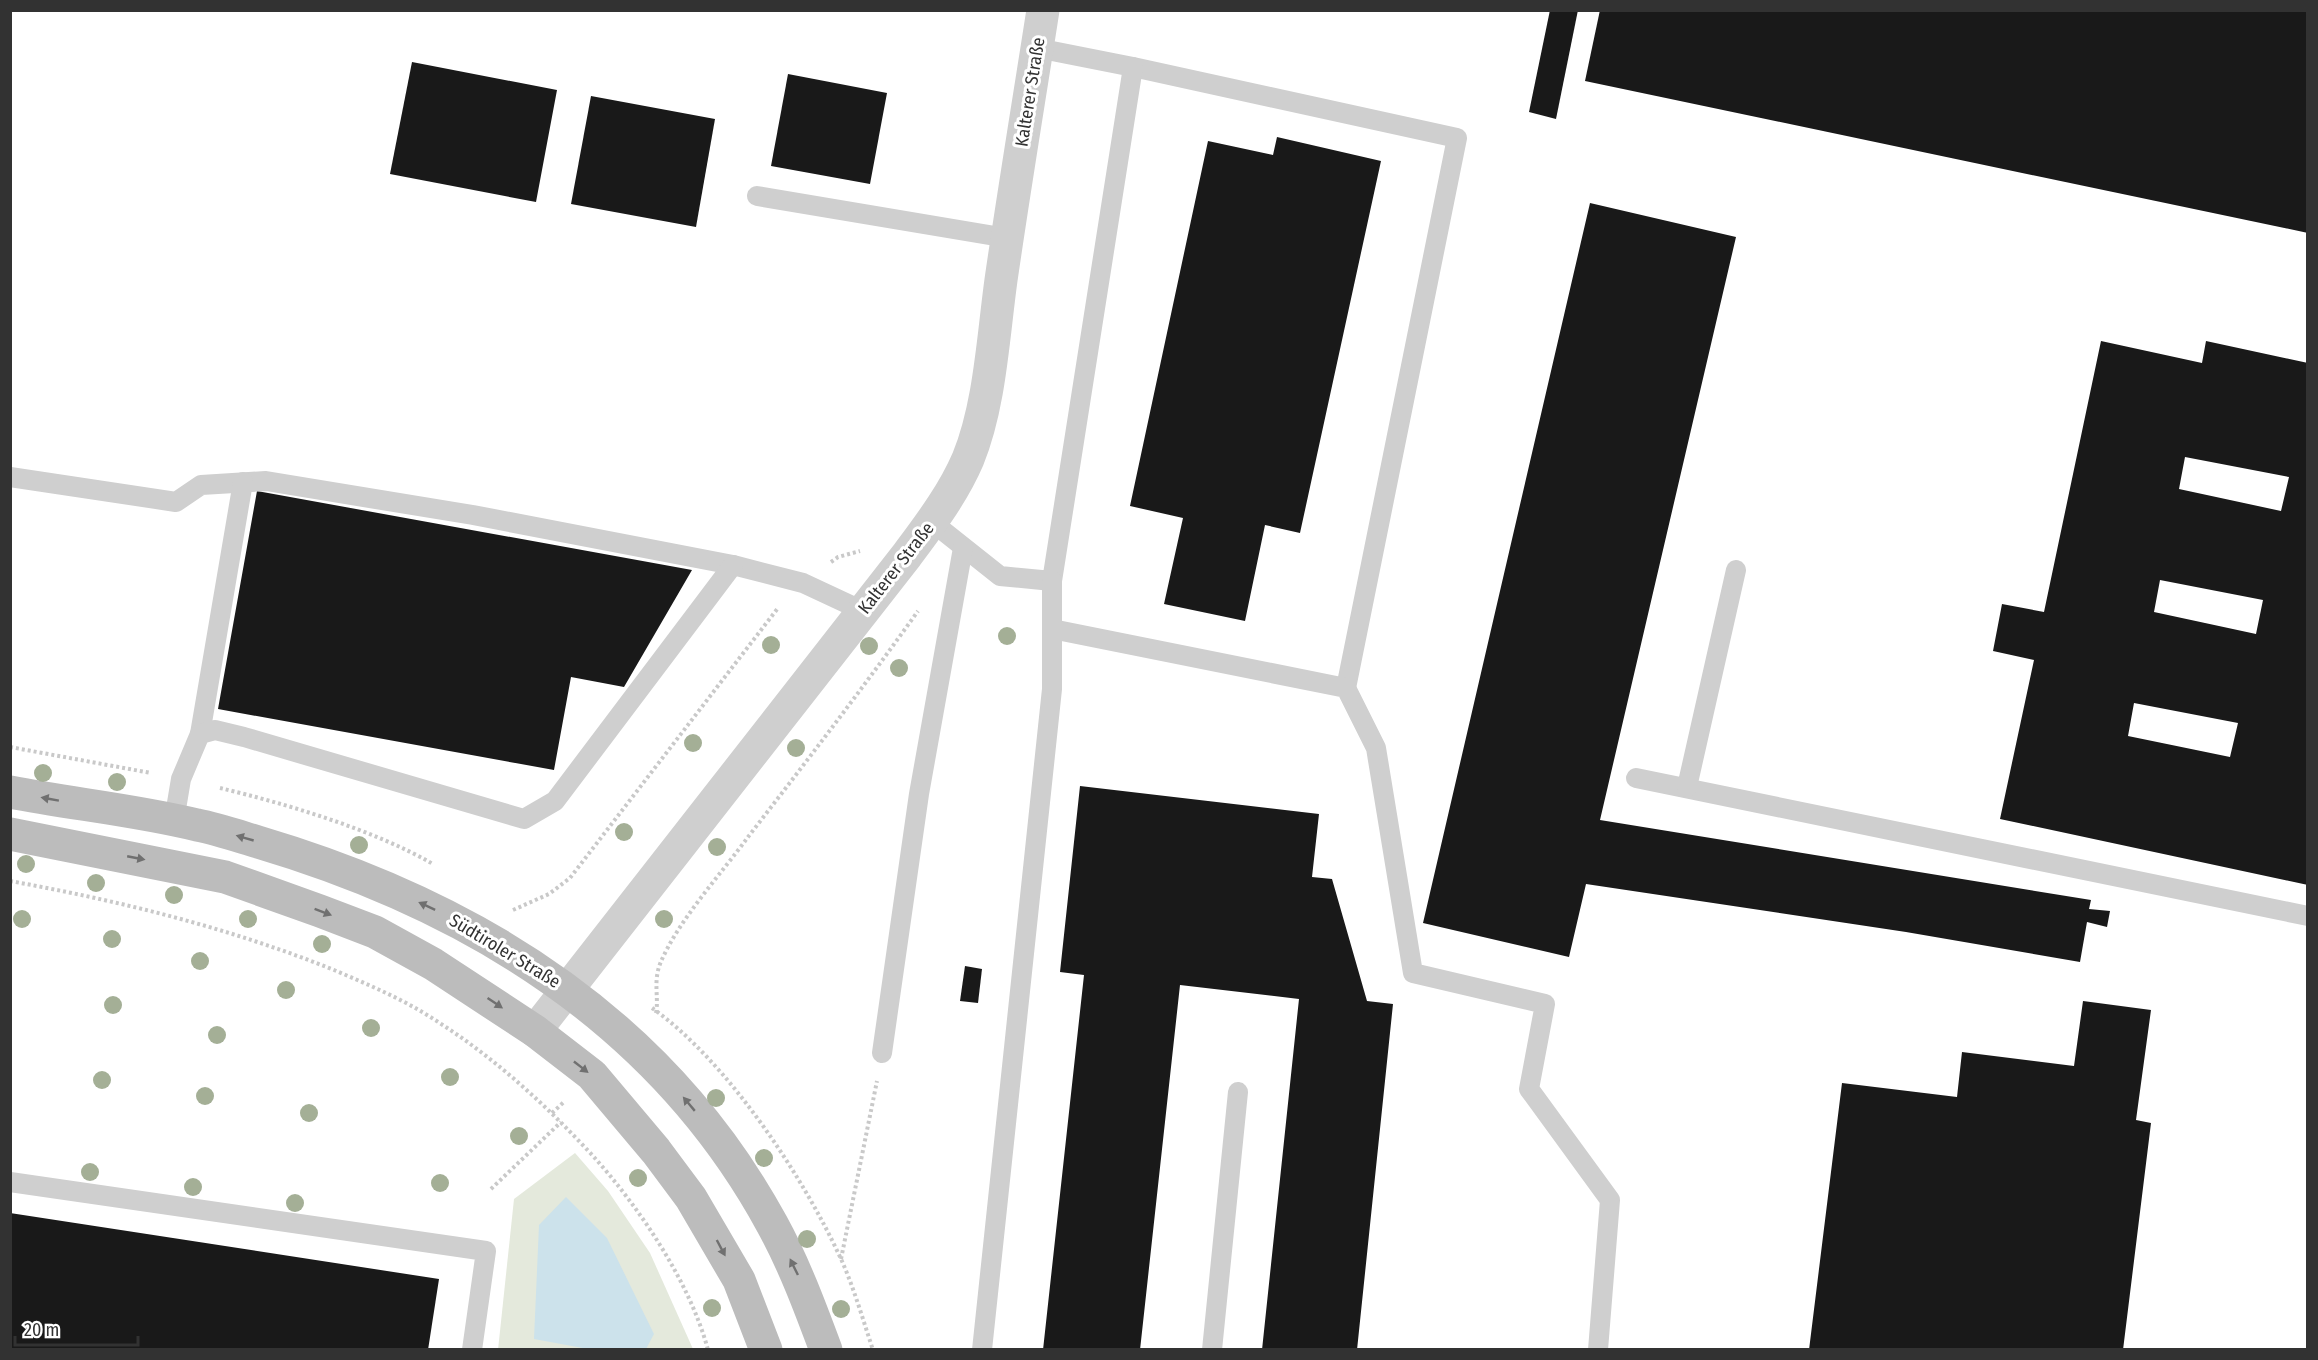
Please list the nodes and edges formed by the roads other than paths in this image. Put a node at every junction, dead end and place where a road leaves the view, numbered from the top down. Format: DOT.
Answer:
graph roads {
  1 [pos="1043,10"];
  2 [pos="1037,48"];
  3 [pos="1133,67"];
  4 [pos="757,196"];
  5 [pos="1007,238"];
  6 [pos="10,477"];
  7 [pos="243,482"];
  8 [pos="932,522"];
  9 [pos="963,548"];
  10 [pos="733,565"];
  11 [pos="1736,570"];
  12 [pos="1052,581"];
  13 [pos="863,611"];
  14 [pos="1052,629"];
  15 [pos="1346,688"];
  16 [pos="200,734"];
  17 [pos="1636,778"];
  18 [pos="1687,787"];
  19 [pos="10,792"];
  20 [pos="174,820"];
  21 [pos="10,834"];
  22 [pos="2307,916"];
  23 [pos="567,990"];
  24 [pos="535,1031"];
  25 [pos="882,1053"];
  26 [pos="1238,1092"];
  27 [pos="10,1182"];
  28 [pos="472,1350"];
  29 [pos="766,1350"];
  30 [pos="826,1350"];
  31 [pos="982,1350"];
  32 [pos="1212,1350"];
  33 [pos="1598,1350"];
  1 -- 2 [label="street, Kalterer Straße"];
  2 -- 3 [label="lane"];
  2 -- 5 [label="street, Kalterer Straße"];
  3 -- 12 [label="lane"];
  3 -- 15 [label="lane"];
  4 -- 5 [label="lane"];
  5 -- 8 [label="street, Kalterer Straße"];
  6 -- 7 [label="lane"];
  7 -- 10 [label="lane"];
  7 -- 16 [label="lane"];
  8 -- 9 [label="lane"];
  8 -- 13 [label="street, Kalterer Straße"];
  9 -- 12 [label="lane"];
  9 -- 25 [label="lane"];
  10 -- 13 [label="lane"];
  10 -- 16 [label="lane"];
  11 -- 18 [label="lane"];
  12 -- 14 [label="lane"];
  13 -- 23 [label="street, Kalterer Straße"];
  14 -- 15 [label="lane"];
  14 -- 31 [label="lane"];
  15 -- 33 [label="lane"];
  16 -- 20 [label="lane"];
  17 -- 18 [label="lane"];
  18 -- 22 [label="lane"];
  20 -- 19 [label="main road, Südtiroler Straße, one-way"];
  23 -- 20 [label="main road, Südtiroler Straße, one-way"];
  21 -- 24 [label="main road, one-way"];
  23 -- 24 [label="street, Kalterer Straße"];
  30 -- 23 [label="main road, Südtiroler Straße, one-way"];
  24 -- 29 [label="main road, one-way"];
  26 -- 32 [label="lane"];
  27 -- 28 [label="lane"];
}
